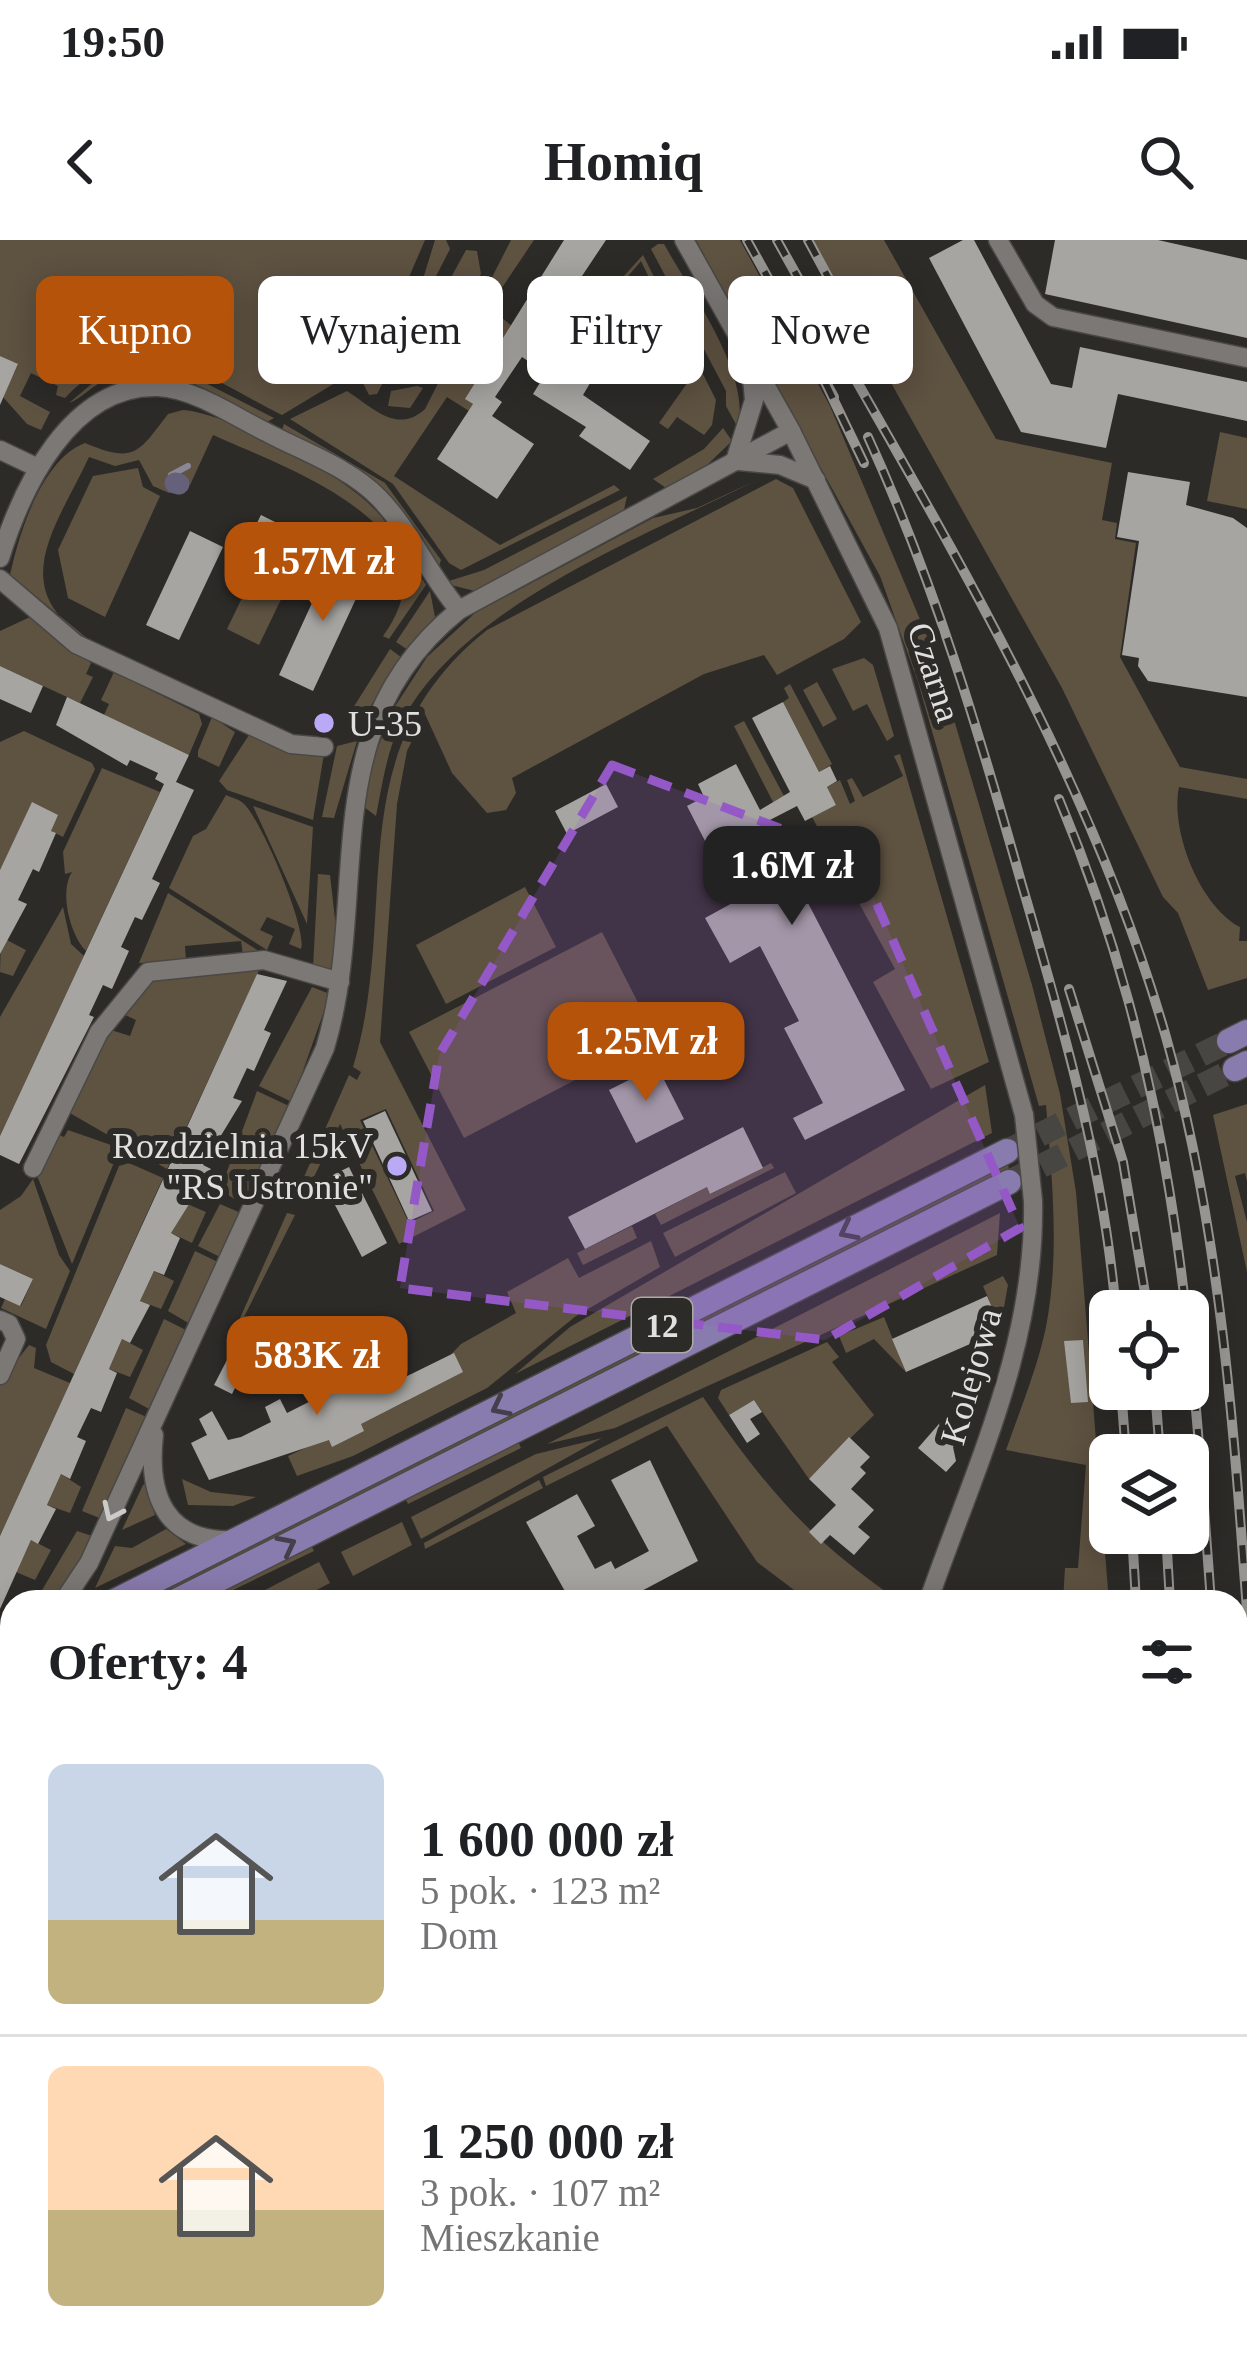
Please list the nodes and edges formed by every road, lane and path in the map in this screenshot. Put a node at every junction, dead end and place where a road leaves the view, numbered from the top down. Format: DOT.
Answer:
graph roads {
  1 [pos="684,240"];
  2 [pos="998,240"];
  3 [pos="728,318"];
  4 [pos="1247,358"];
  5 [pos="752,384"];
  6 [pos="765,384"];
  7 [pos="791,430"];
  8 [pos="0,450"];
  9 [pos="734,461"];
  10 [pos="38,468"];
  11 [pos="818,482"];
  12 [pos="0,558"];
  13 [pos="0,579"];
  14 [pos="459,610"];
  15 [pos="324,747"];
  16 [pos="340,982"];
  17 [pos="1018,1155"];
  18 [pos="33,1168"];
  19 [pos="1010,1182"];
  20 [pos="0,1320"];
  21 [pos="0,1375"];
  22 [pos="157,1418"];
  23 [pos="237,1540"];
  24 [pos="71,1590"];
  25 [pos="137,1590"];
  26 [pos="209,1590"];
  27 [pos="932,1590"];
  1 -- 3 [label="street, Czarna"];
  2 -- 4 [label="street"];
  5 -- 9 [label="street"];
  6 -- 7 [label="street, Czarna"];
  7 -- 9 [label="street"];
  7 -- 11 [label="street, Czarna"];
  8 -- 10 [label="street"];
  9 -- 11 [label="street"];
  9 -- 14 [label="street"];
  10 -- 12 [label="street"];
  10 -- 14 [label="street"];
  11 -- 17 [label="street, Czarna, bridge"];
  13 -- 15 [label="street"];
  14 -- 16 [label="street"];
  16 -- 18 [label="street"];
  16 -- 22 [label="street"];
  17 -- 23 [label="main road, 12, one-way"];
  17 -- 27 [label="street, Kolejowa, bridge"];
  26 -- 19 [label="main road, 12, one-way"];
  20 -- 21 [label="street"];
  22 -- 23 [label="street"];
  22 -- 24 [label="street, one-way"];
  23 -- 25 [label="main road, 12"];
}
